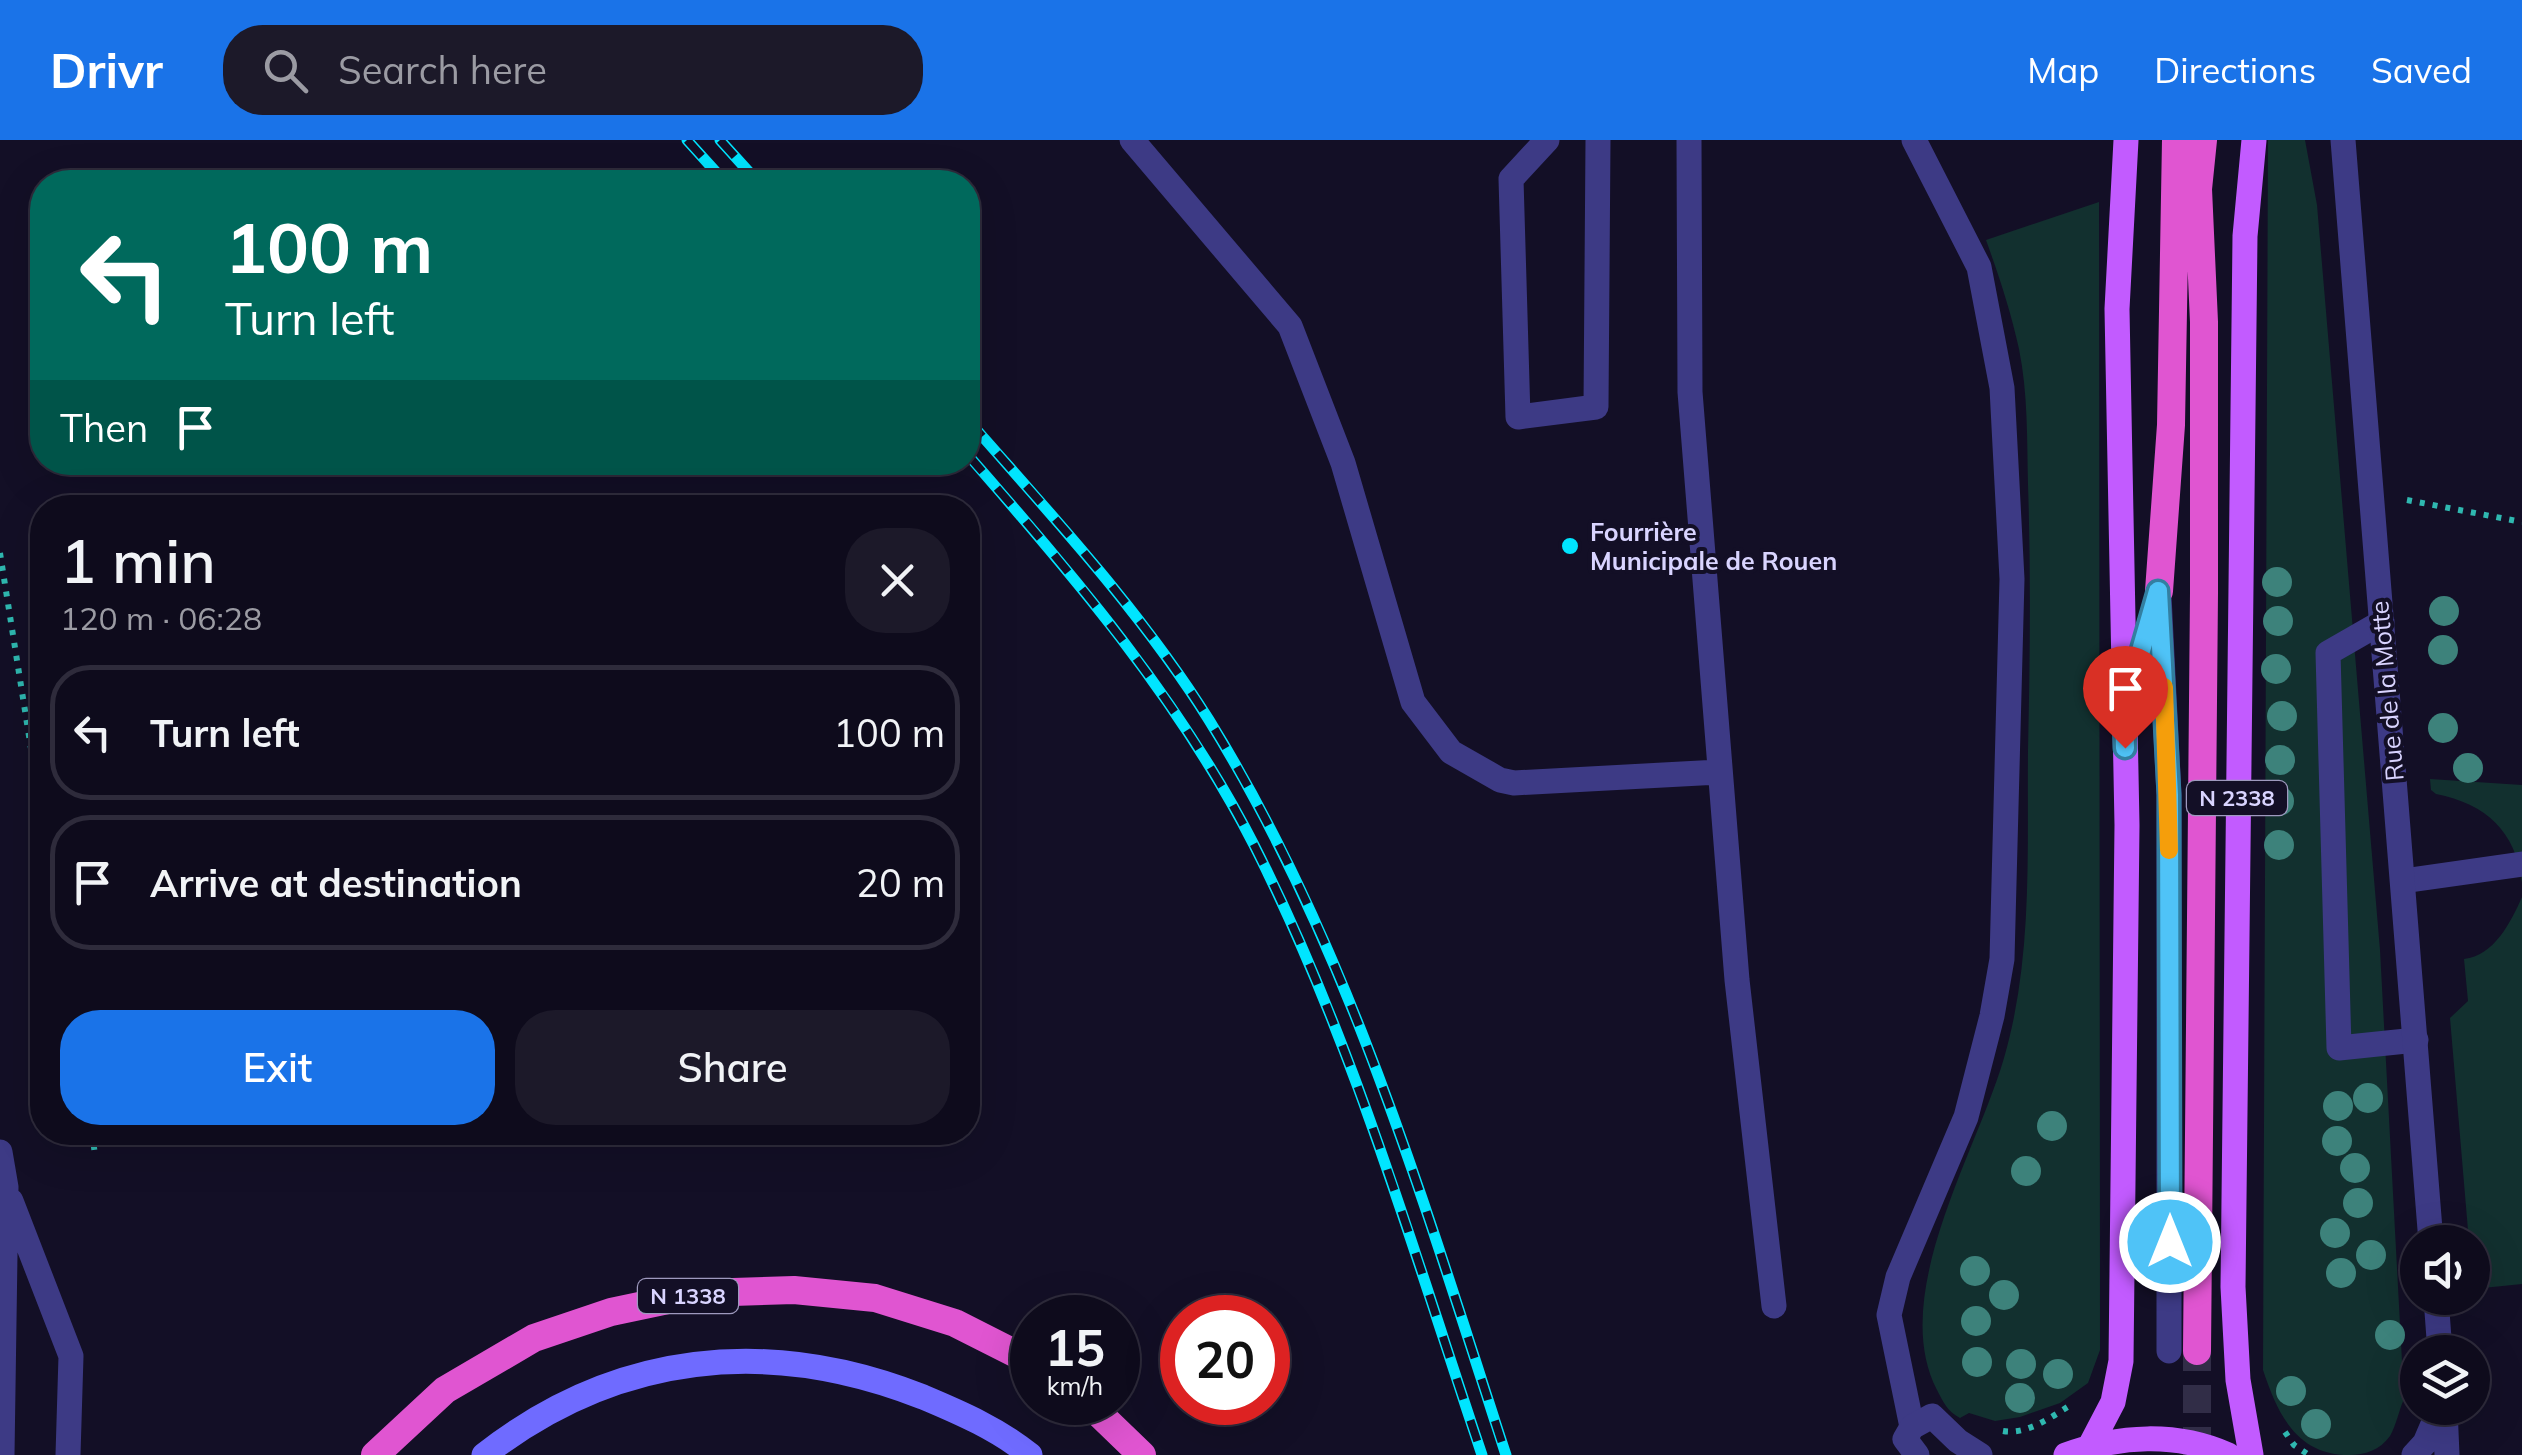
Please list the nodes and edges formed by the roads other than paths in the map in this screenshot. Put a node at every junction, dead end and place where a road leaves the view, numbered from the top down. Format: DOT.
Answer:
graph roads {
  1 [pos="1132,140"];
  2 [pos="1547,140"];
  3 [pos="1598,140"];
  4 [pos="1690,140"];
  5 [pos="1914,140"];
  6 [pos="2126,140"];
  7 [pos="2176,140"];
  8 [pos="2203,140"];
  9 [pos="2254,140"];
  10 [pos="2343,140"];
  11 [pos="2158,591"];
  12 [pos="2382,622"];
  13 [pos="2124,710"];
  14 [pos="1719,772"];
  15 [pos="2522,864"];
  16 [pos="2403,880"];
  17 [pos="2416,1040"];
  18 [pos="0,1152"];
  19 [pos="6,1187"];
  20 [pos="2431,1225"];
  21 [pos="1774,1306"];
  22 [pos="1010,1351"];
  23 [pos="2184,1352"];
  24 [pos="1110,1425"];
  25 [pos="2434,1425"];
  26 [pos="2443,1425"];
  27 [pos="1912,1427"];
  28 [pos="2078,1450"];
  29 [pos="2,1455"];
  30 [pos="68,1455"];
  31 [pos="374,1455"];
  32 [pos="484,1455"];
  33 [pos="1030,1455"];
  34 [pos="1142,1455"];
  35 [pos="1916,1455"];
  36 [pos="1980,1455"];
  37 [pos="2228,1455"];
  38 [pos="2251,1455"];
  39 [pos="2414,1455"];
  40 [pos="2446,1455"];
  1 -- 14 [label="street"];
  2 -- 3 [label="street"];
  4 -- 14 [label="street"];
  5 -- 27 [label="street"];
  6 -- 13 [label="main road"];
  7 -- 11 [label="highway"];
  8 -- 23 [label="highway"];
  9 -- 38 [label="main road, N 2338"];
  10 -- 12 [label="street, Rue de la Motte"];
  11 -- 13 [label="main road"];
  11 -- 23 [label="street"];
  12 -- 16 [label="street, Rue de la Motte"];
  12 -- 17 [label="street"];
  13 -- 28 [label="main road"];
  14 -- 21 [label="street"];
  15 -- 16 [label="street"];
  16 -- 17 [label="street, Rue de la Motte"];
  17 -- 20 [label="street, Rue de la Motte"];
  18 -- 19 [label="street"];
  19 -- 29 [label="street"];
  19 -- 30 [label="street"];
  22 -- 31 [label="highway, N 1338"];
  24 -- 34 [label="highway"];
  25 -- 39 [label="street"];
  26 -- 40 [label="street"];
  27 -- 35 [label="street"];
  27 -- 36 [label="street"];
  28 -- 37 [label="main road"];
  32 -- 33 [label="main road"];
}
